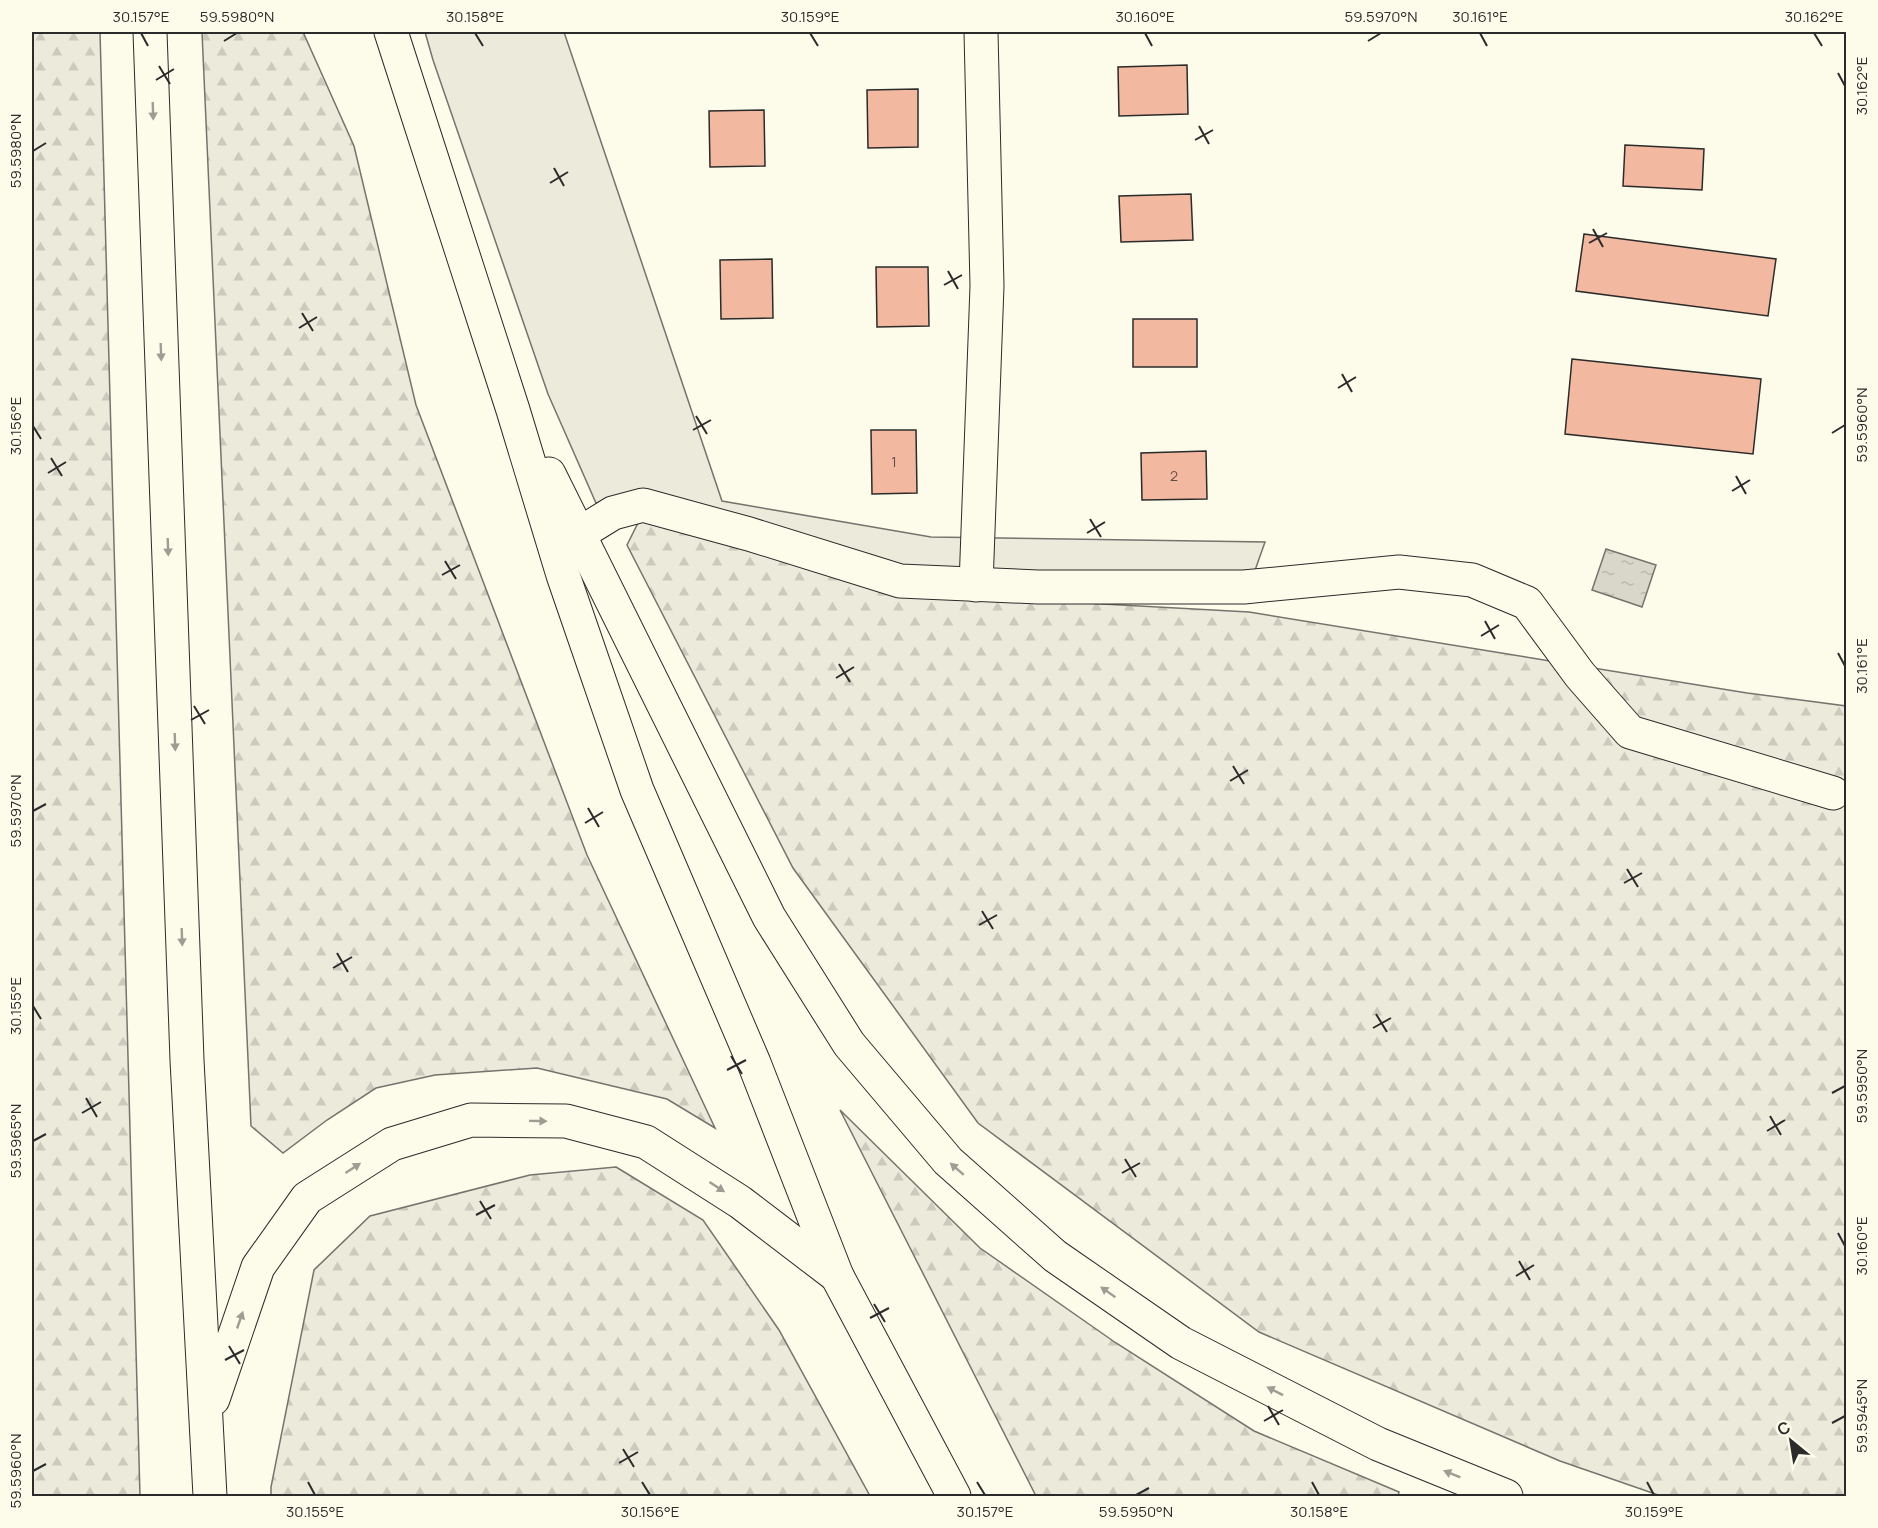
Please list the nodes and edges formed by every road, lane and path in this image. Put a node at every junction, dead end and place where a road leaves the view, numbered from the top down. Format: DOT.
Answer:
graph roads {
  1 [pos="150,32"];
  2 [pos="391,32"];
  3 [pos="981,32"];
  4 [pos="513,410"];
  5 [pos="579,534"];
  6 [pos="976,585"];
  7 [pos="1833,793"];
  8 [pos="837,1276"];
  9 [pos="207,1414"];
  10 [pos="210,1497"];
  11 [pos="954,1497"];
  12 [pos="1506,1497"];
  1 -- 9 [label="main road, one-way"];
  2 -- 4 [label="main road"];
  3 -- 6 [label="main road"];
  4 -- 5 [label="main road"];
  4 -- 8 [label="main road"];
  5 -- 6 [label="main road"];
  12 -- 5 [label="main road, one-way"];
  6 -- 7 [label="main road"];
  9 -- 8 [label="main road, one-way"];
  8 -- 11 [label="main road"];
  9 -- 10 [label="main road"];
}
